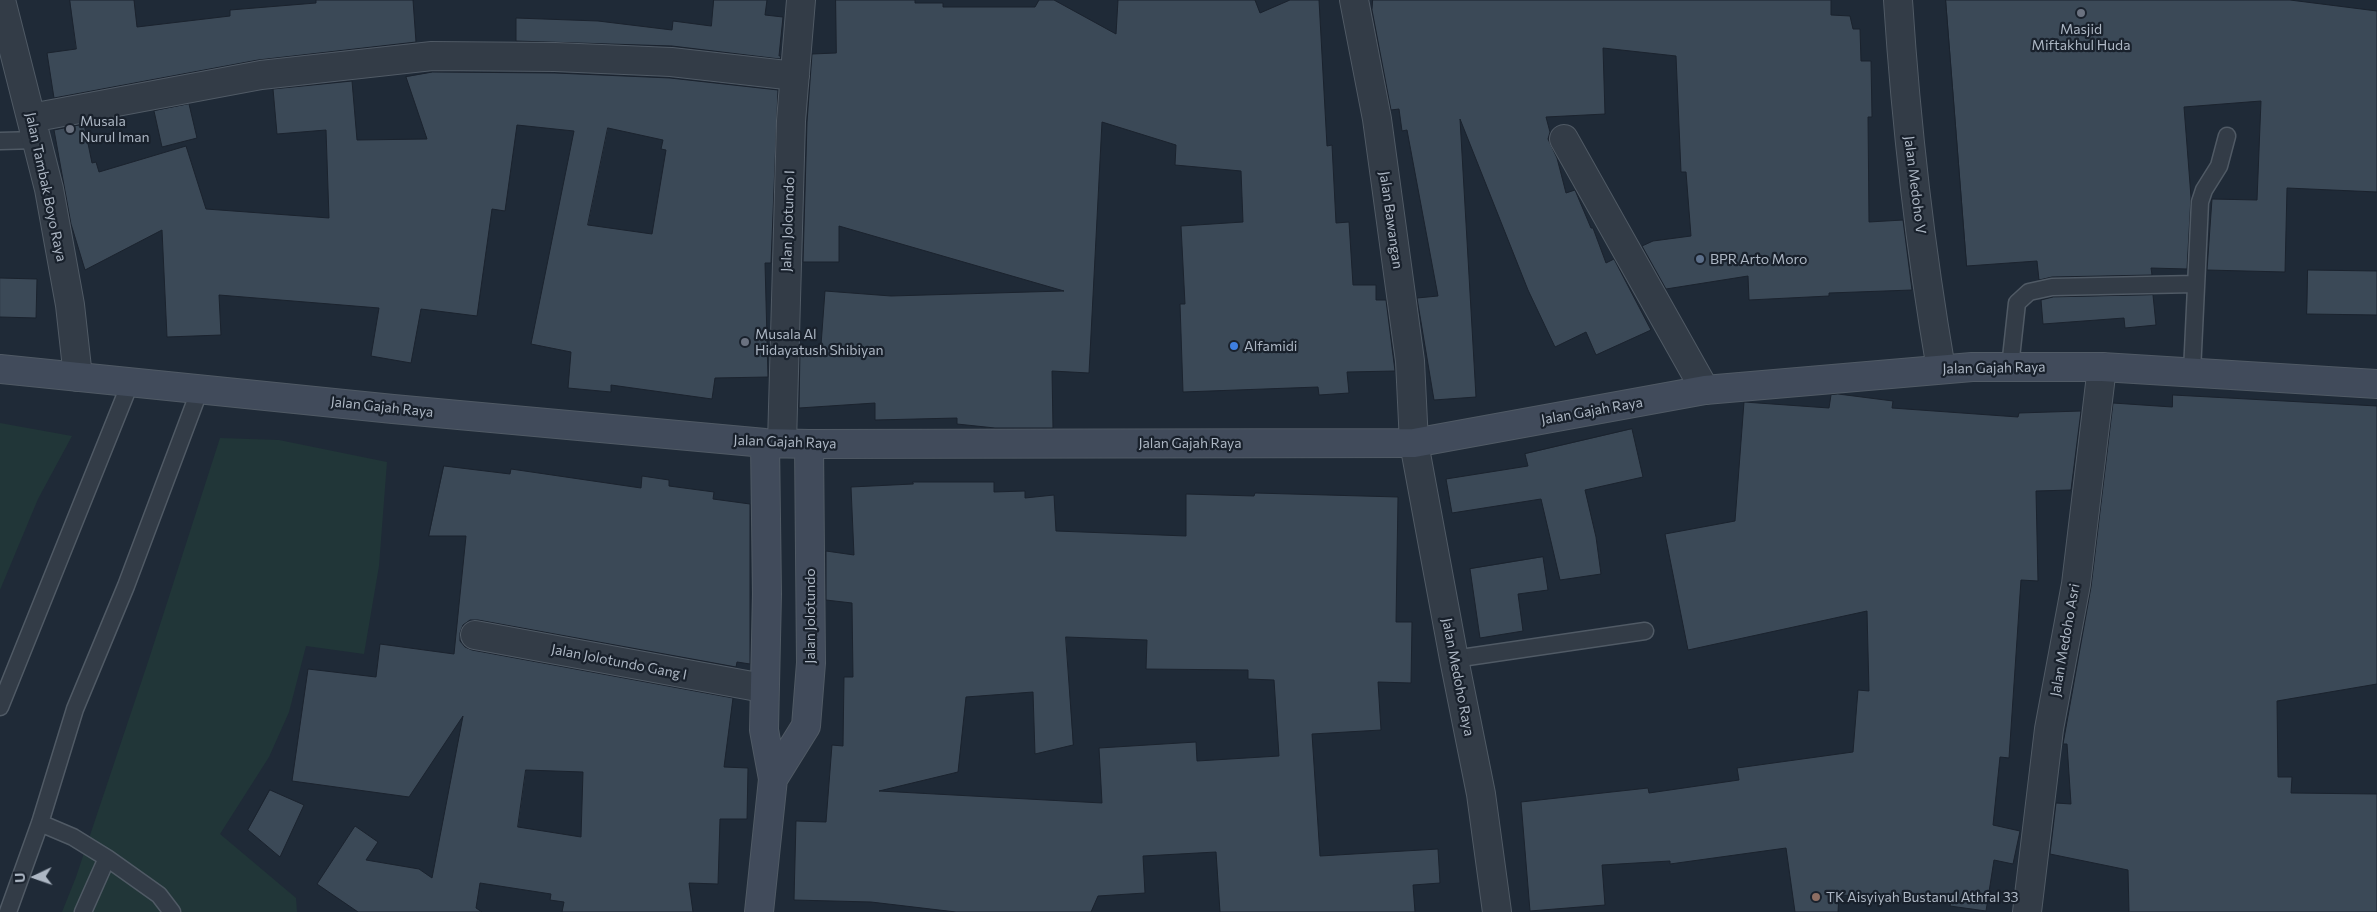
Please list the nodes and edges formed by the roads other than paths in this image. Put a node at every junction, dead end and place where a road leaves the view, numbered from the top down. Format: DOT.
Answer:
graph roads {
  1 [pos="1,0"];
  2 [pos="801,0"];
  3 [pos="1354,0"];
  4 [pos="1898,0"];
  5 [pos="9,65"];
  6 [pos="795,76"];
  7 [pos="34,129"];
  8 [pos="2226,136"];
  9 [pos="1564,138"];
  10 [pos="0,141"];
  11 [pos="2195,284"];
  12 [pos="2010,367"];
  13 [pos="2102,367"];
  14 [pos="0,369"];
  15 [pos="1940,369"];
  16 [pos="2192,372"];
  17 [pos="78,377"];
  18 [pos="130,381"];
  19 [pos="2377,384"];
  20 [pos="200,389"];
  21 [pos="1705,390"];
  22 [pos="1414,442"];
  23 [pos="773,443"];
  24 [pos="809,444"];
  25 [pos="1645,631"];
  26 [pos="475,634"];
  27 [pos="1454,659"];
  28 [pos="763,688"];
  29 [pos="0,707"];
  30 [pos="773,779"];
  31 [pos="40,823"];
  32 [pos="107,858"];
  33 [pos="8,912"];
  34 [pos="84,912"];
  35 [pos="172,912"];
  36 [pos="759,912"];
  37 [pos="1497,912"];
  38 [pos="2027,912"];
  1 -- 5 [label="street, Jalan Tambak Boyo Raya"];
  2 -- 6 [label="street, Jalan Jolotundo I"];
  3 -- 22 [label="street, Jalan Bawangan"];
  4 -- 15 [label="street, Jalan Medoho V"];
  5 -- 7 [label="street, Jalan Tambak Boyo Raya"];
  6 -- 7 [label="street"];
  6 -- 23 [label="street, Jalan Jolotundo I"];
  7 -- 10 [label="lane"];
  7 -- 17 [label="street, Jalan Tambak Boyo Raya"];
  8 -- 11 [label="lane"];
  9 -- 21 [label="street"];
  11 -- 12 [label="lane"];
  11 -- 16 [label="lane"];
  12 -- 13 [label="main road, Jalan Gajah Raya"];
  12 -- 15 [label="main road, Jalan Gajah Raya"];
  13 -- 16 [label="main road, Jalan Gajah Raya"];
  13 -- 38 [label="street, Jalan Medoho Asri"];
  14 -- 17 [label="main road, Jalan Gajah Raya"];
  15 -- 21 [label="main road, Jalan Gajah Raya"];
  16 -- 19 [label="main road, Jalan Gajah Raya"];
  17 -- 18 [label="main road, Jalan Gajah Raya"];
  18 -- 20 [label="main road, Jalan Gajah Raya"];
  18 -- 29 [label="lane"];
  20 -- 23 [label="main road, Jalan Gajah Raya"];
  20 -- 31 [label="lane"];
  21 -- 22 [label="main road, Jalan Gajah Raya"];
  22 -- 24 [label="main road, Jalan Gajah Raya"];
  22 -- 27 [label="street, Jalan Medoho Raya"];
  23 -- 24 [label="main road, Jalan Gajah Raya"];
  23 -- 28 [label="main road, Jalan Jolotundo"];
  24 -- 30 [label="main road, Jalan Jolotundo"];
  25 -- 27 [label="lane"];
  26 -- 28 [label="street, Jalan Jolotundo Gang I"];
  27 -- 37 [label="street, Jalan Medoho Raya"];
  28 -- 30 [label="main road, Jalan Jolotundo"];
  30 -- 36 [label="main road, Jalan Jolotundo"];
  31 -- 32 [label="lane"];
  31 -- 33 [label="lane"];
  32 -- 34 [label="lane"];
  32 -- 35 [label="lane"];
}
